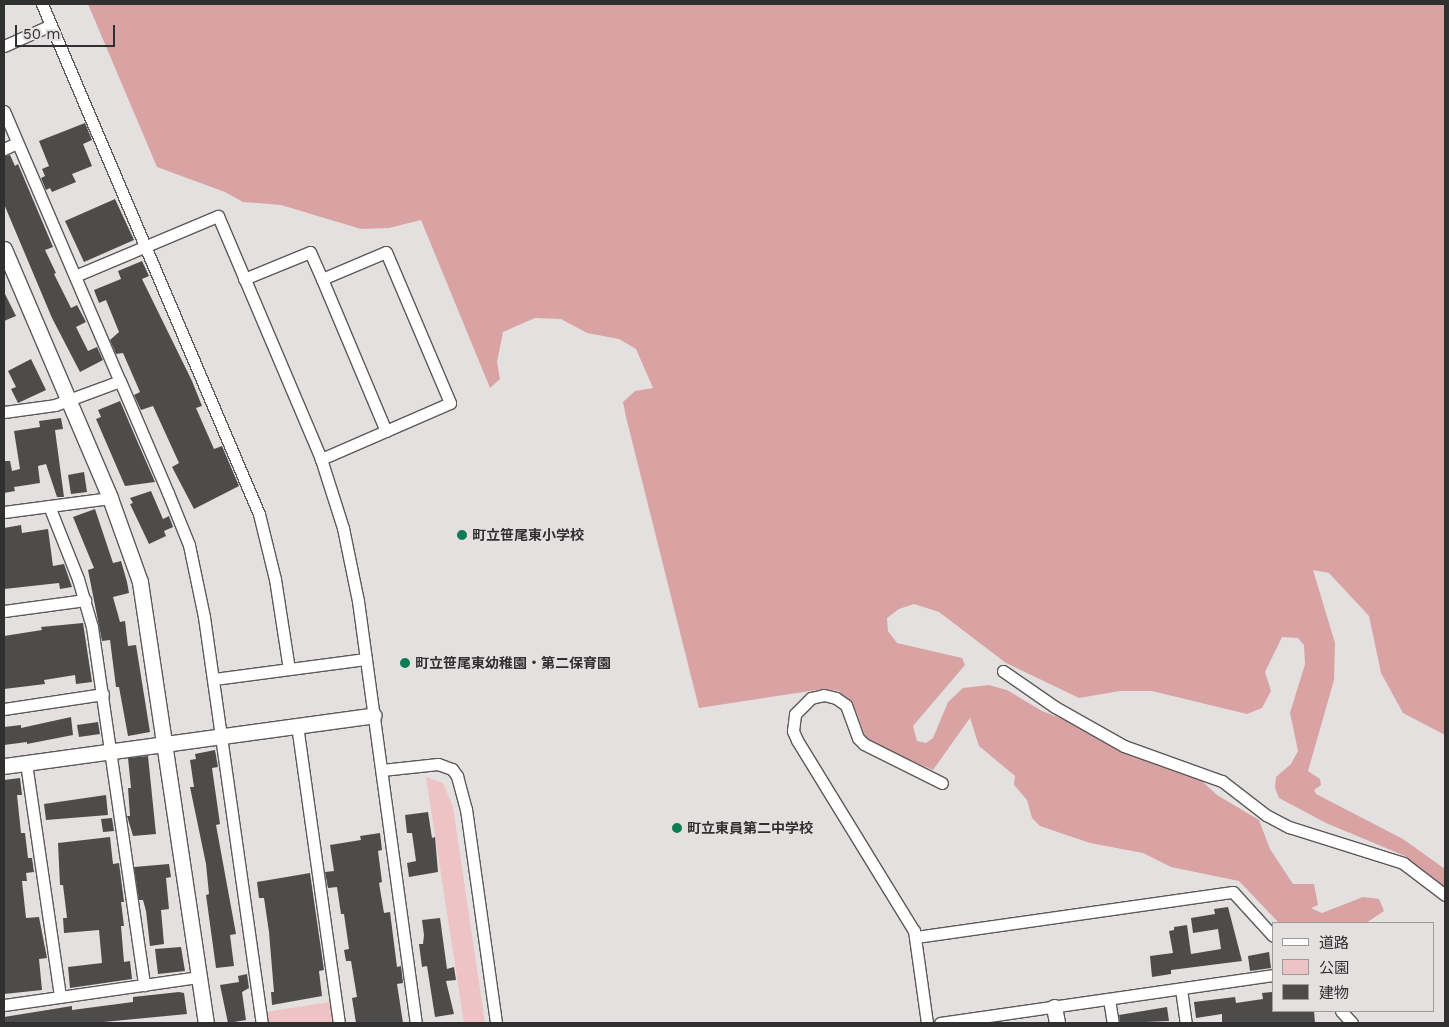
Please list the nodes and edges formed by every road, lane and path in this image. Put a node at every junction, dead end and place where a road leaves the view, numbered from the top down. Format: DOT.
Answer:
graph roads {
  1 [pos="42,4"];
  2 [pos="51,25"];
  3 [pos="4,46"];
  4 [pos="4,111"];
  5 [pos="17,143"];
  6 [pos="4,149"];
  7 [pos="146,246"];
  8 [pos="4,248"];
  9 [pos="75,276"];
  10 [pos="244,279"];
  11 [pos="322,280"];
  12 [pos="120,381"];
  13 [pos="69,401"];
  14 [pos="5,409"];
  15 [pos="386,431"];
  16 [pos="321,459"];
  17 [pos="110,498"];
  18 [pos="49,506"];
  19 [pos="4,512"];
  20 [pos="85,600"];
  21 [pos="4,611"];
  22 [pos="366,659"];
  23 [pos="289,670"];
  24 [pos="1003,671"];
  25 [pos="214,680"];
  26 [pos="103,694"];
  27 [pos="4,709"];
  28 [pos="374,715"];
  29 [pos="297,725"];
  30 [pos="221,736"];
  31 [pos="166,743"];
  32 [pos="111,751"];
  33 [pos="26,763"];
  34 [pos="4,766"];
  35 [pos="382,770"];
  36 [pos="942,783"];
  37 [pos="1445,895"];
  38 [pos="1272,935"];
  39 [pos="916,937"];
  40 [pos="1272,976"];
  41 [pos="199,977"];
  42 [pos="144,986"];
  43 [pos="1181,989"];
  44 [pos="60,997"];
  45 [pos="1109,999"];
  46 [pos="4,1005"];
  47 [pos="1054,1007"];
  48 [pos="1342,1012"];
  49 [pos="206,1023"];
  50 [pos="262,1023"];
  51 [pos="339,1023"];
  52 [pos="416,1023"];
  53 [pos="496,1023"];
  54 [pos="927,1023"];
  55 [pos="940,1023"];
  56 [pos="1057,1023"];
  57 [pos="1113,1023"];
  58 [pos="1186,1023"];
  59 [pos="1352,1023"];
  1 -- 2 [label="street"];
  2 -- 3 [label="street"];
  2 -- 7 [label="street"];
  4 -- 5 [label="street"];
  5 -- 6 [label="street"];
  5 -- 9 [label="street"];
  7 -- 9 [label="street"];
  7 -- 10 [label="street"];
  7 -- 23 [label="street"];
  8 -- 13 [label="street"];
  9 -- 12 [label="street"];
  10 -- 11 [label="street"];
  10 -- 16 [label="street"];
  11 -- 15 [label="street"];
  11 -- 15 [label="street"];
  12 -- 13 [label="street"];
  12 -- 25 [label="street"];
  13 -- 14 [label="street"];
  13 -- 17 [label="street"];
  15 -- 16 [label="street"];
  16 -- 22 [label="street"];
  17 -- 18 [label="street"];
  17 -- 31 [label="street"];
  18 -- 19 [label="street"];
  18 -- 20 [label="street"];
  20 -- 21 [label="street"];
  20 -- 26 [label="street"];
  22 -- 23 [label="street"];
  22 -- 28 [label="street"];
  23 -- 25 [label="street"];
  24 -- 37 [label="street"];
  25 -- 30 [label="street"];
  26 -- 27 [label="street"];
  26 -- 32 [label="street"];
  28 -- 29 [label="street"];
  28 -- 35 [label="street"];
  29 -- 30 [label="street"];
  29 -- 51 [label="street"];
  30 -- 31 [label="street"];
  30 -- 50 [label="street"];
  31 -- 32 [label="street"];
  31 -- 41 [label="street"];
  32 -- 33 [label="street"];
  32 -- 42 [label="street"];
  33 -- 34 [label="street"];
  33 -- 44 [label="street"];
  35 -- 52 [label="street"];
  35 -- 53 [label="street"];
  36 -- 39 [label="street"];
  38 -- 39 [label="street"];
  39 -- 54 [label="street"];
  40 -- 43 [label="street"];
  41 -- 42 [label="street"];
  41 -- 49 [label="street"];
  42 -- 44 [label="street"];
  43 -- 45 [label="street"];
  43 -- 58 [label="street"];
  44 -- 46 [label="street"];
  45 -- 47 [label="street"];
  45 -- 57 [label="street"];
  47 -- 55 [label="street"];
  47 -- 56 [label="street"];
  48 -- 59 [label="street"];
}
